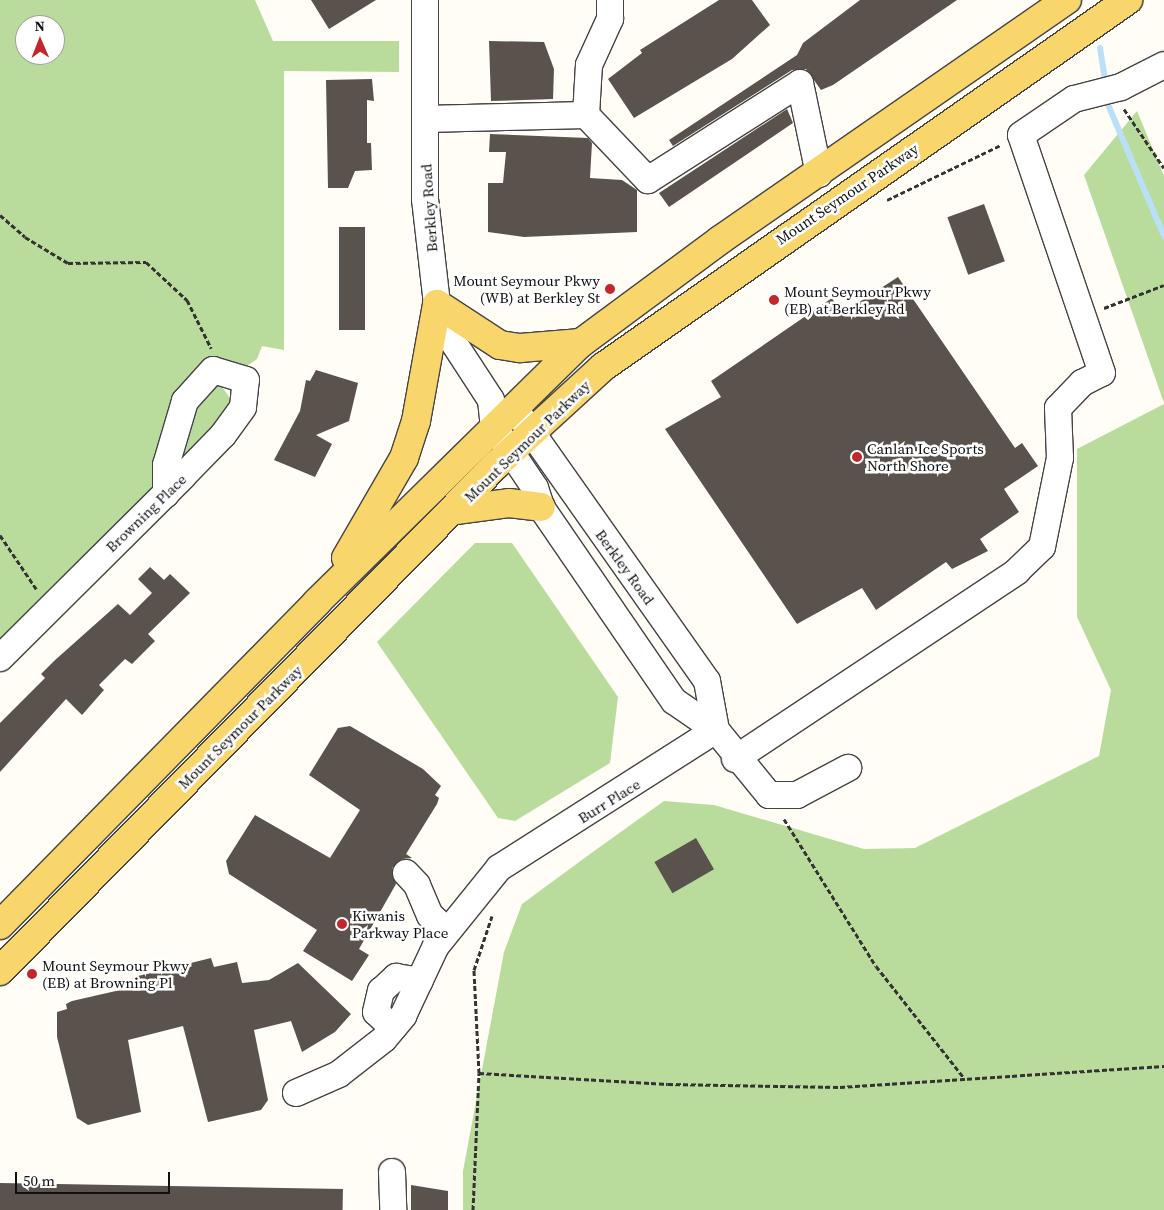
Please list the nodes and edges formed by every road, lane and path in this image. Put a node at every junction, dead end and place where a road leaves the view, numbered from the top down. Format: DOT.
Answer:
graph roads {
  1 [pos="425,0"];
  2 [pos="610,0"];
  3 [pos="1067,0"];
  4 [pos="1128,0"];
  5 [pos="1164,65"];
  6 [pos="1111,90"];
  7 [pos="586,115"];
  8 [pos="425,119"];
  9 [pos="1021,134"];
  10 [pos="1164,168"];
  11 [pos="819,174"];
  12 [pos="876,205"];
  13 [pos="0,215"];
  14 [pos="1164,285"];
  15 [pos="437,304"];
  16 [pos="1085,316"];
  17 [pos="581,343"];
  18 [pos="213,370"];
  19 [pos="502,404"];
  20 [pos="494,427"];
  21 [pos="531,434"];
  22 [pos="511,452"];
  23 [pos="166,494"];
  24 [pos="541,508"];
  25 [pos="456,510"];
  26 [pos="0,534"];
  27 [pos="317,602"];
  28 [pos="50,609"];
  29 [pos="0,658"];
  30 [pos="716,730"];
  31 [pos="735,759"];
  32 [pos="848,768"];
  33 [pos="769,795"];
  34 [pos="406,873"];
  35 [pos="494,905"];
  36 [pos="0,925"];
  37 [pos="447,931"];
  38 [pos="0,970"];
  39 [pos="1164,1066"];
  40 [pos="479,1073"];
  41 [pos="964,1079"];
  42 [pos="296,1093"];
  43 [pos="392,1172"];
  44 [pos="393,1210"];
  45 [pos="474,1210"];
  1 -- 8 [label="street, Berkley Road"];
  2 -- 7 [label="street"];
  3 -- 11 [label="main road"];
  4 -- 21 [label="main road, Mount Seymour Parkway"];
  5 -- 6 [label="street"];
  6 -- 9 [label="street"];
  6 -- 10 [label="path"];
  7 -- 8 [label="street"];
  7 -- 11 [label="street"];
  8 -- 15 [label="street, Berkley Road"];
  9 -- 12 [label="path"];
  9 -- 16 [label="street"];
  11 -- 17 [label="main road"];
  13 -- 18 [label="path"];
  14 -- 16 [label="path"];
  15 -- 17 [label="main road"];
  15 -- 19 [label="street, Berkley Road"];
  15 -- 27 [label="main road"];
  16 -- 31 [label="street"];
  17 -- 19 [label="main road"];
  18 -- 23 [label="street"];
  18 -- 23 [label="street, Browning Place"];
  19 -- 20 [label="main road"];
  19 -- 21 [label="street, Berkley Road"];
  20 -- 22 [label="street, Berkley Road"];
  20 -- 27 [label="main road"];
  21 -- 22 [label="main road, Mount Seymour Parkway"];
  21 -- 30 [label="street, Berkley Road"];
  22 -- 24 [label="street, Berkley Road"];
  22 -- 25 [label="main road, Mount Seymour Parkway"];
  23 -- 28 [label="street, Browning Place"];
  24 -- 25 [label="main road"];
  24 -- 30 [label="street, Berkley Road"];
  25 -- 38 [label="main road, Mount Seymour Parkway"];
  26 -- 28 [label="path"];
  27 -- 36 [label="main road"];
  28 -- 29 [label="street, Browning Place"];
  30 -- 31 [label="street, Berkley Road"];
  30 -- 37 [label="street, Burr Place"];
  31 -- 33 [label="street, Berkley Road"];
  32 -- 33 [label="street"];
  33 -- 41 [label="path"];
  34 -- 37 [label="street"];
  35 -- 40 [label="path"];
  37 -- 42 [label="street, Burr Place"];
  39 -- 41 [label="path"];
  40 -- 41 [label="path"];
  40 -- 45 [label="path"];
  43 -- 44 [label="street"];
}
